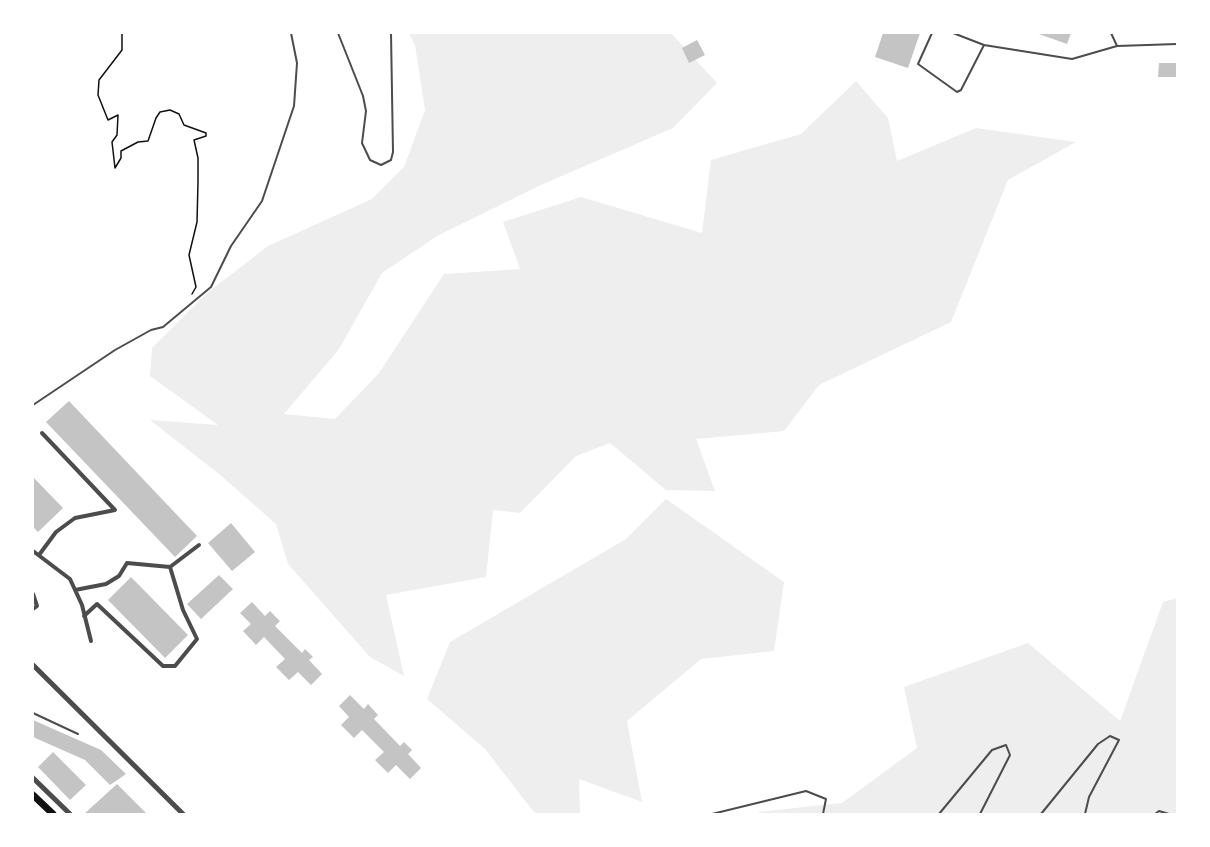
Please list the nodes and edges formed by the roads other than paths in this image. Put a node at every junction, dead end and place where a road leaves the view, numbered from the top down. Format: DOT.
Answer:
graph roads {
  1 [pos="291,33"];
  2 [pos="338,33"];
  3 [pos="391,33"];
  4 [pos="494,33"];
  5 [pos="512,33"];
  6 [pos="932,33"];
  7 [pos="953,33"];
  8 [pos="1111,33"];
  9 [pos="1177,44"];
  10 [pos="984,45"];
  11 [pos="1117,46"];
  12 [pos="33,405"];
  13 [pos="42,433"];
  14 [pos="199,545"];
  15 [pos="33,551"];
  16 [pos="39,555"];
  17 [pos="170,567"];
  18 [pos="75,590"];
  19 [pos="33,594"];
  20 [pos="33,609"];
  21 [pos="84,616"];
  22 [pos="91,641"];
  23 [pos="33,665"];
  24 [pos="33,713"];
  25 [pos="78,735"];
  26 [pos="33,778"];
  27 [pos="33,795"];
  28 [pos="53,814"];
  29 [pos="70,814"];
  30 [pos="183,814"];
  31 [pos="712,814"];
  32 [pos="824,814"];
  33 [pos="939,814"];
  34 [pos="980,814"];
  35 [pos="1041,814"];
  36 [pos="1085,814"];
  37 [pos="1155,814"];
  38 [pos="1169,814"];
  1 -- 12 [label="lane"];
  2 -- 3 [label="lane"];
  4 -- 5 [label="lane"];
  6 -- 10 [label="lane"];
  7 -- 10 [label="lane"];
  8 -- 11 [label="lane"];
  9 -- 11 [label="lane"];
  10 -- 11 [label="lane"];
  13 -- 16 [label="street"];
  14 -- 17 [label="street"];
  15 -- 16 [label="street"];
  16 -- 18 [label="street"];
  17 -- 18 [label="street"];
  17 -- 21 [label="street"];
  18 -- 21 [label="street"];
  19 -- 20 [label="street"];
  21 -- 22 [label="street"];
  23 -- 30 [label="street"];
  24 -- 25 [label="lane"];
  26 -- 29 [label="street"];
  27 -- 28 [label="main road"];
  31 -- 32 [label="lane"];
  33 -- 34 [label="lane"];
  35 -- 36 [label="lane"];
  37 -- 38 [label="lane"];
}
